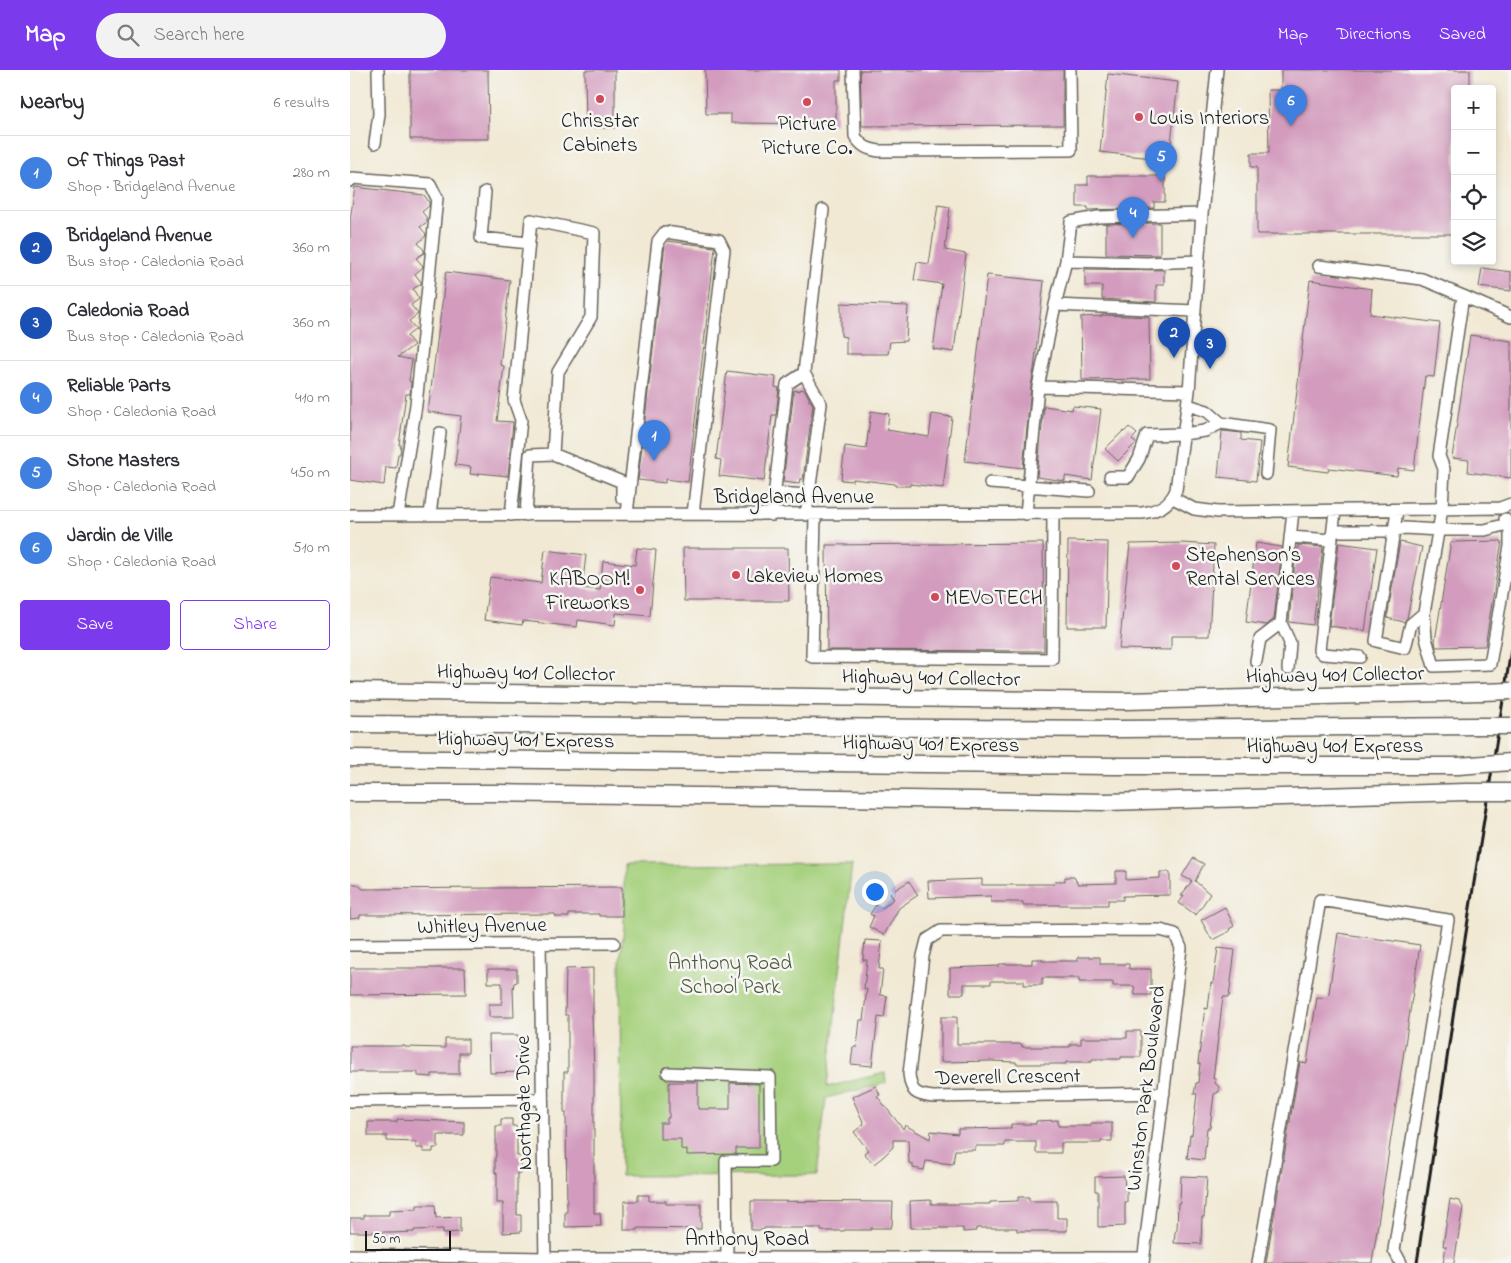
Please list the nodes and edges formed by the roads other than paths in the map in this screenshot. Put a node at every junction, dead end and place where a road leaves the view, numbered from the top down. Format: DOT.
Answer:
graph roads {
  1 [pos="378,70"];
  2 [pos="853,70"];
  3 [pos="1070,70"];
  4 [pos="1217,70"];
  5 [pos="375,143"];
  6 [pos="350,181"];
  7 [pos="485,192"];
  8 [pos="823,210"];
  9 [pos="1202,214"];
  10 [pos="529,243"];
  11 [pos="1066,261"];
  12 [pos="1198,261"];
  13 [pos="1319,266"];
  14 [pos="1463,296"];
  15 [pos="1055,305"];
  16 [pos="1195,311"];
  17 [pos="1511,317"];
  18 [pos="804,373"];
  19 [pos="1038,387"];
  20 [pos="1189,391"];
  21 [pos="1188,405"];
  22 [pos="1221,423"];
  23 [pos="440,433"];
  24 [pos="1184,434"];
  25 [pos="553,454"];
  26 [pos="1266,474"];
  27 [pos="1110,477"];
  28 [pos="990,483"];
  29 [pos="1029,486"];
  30 [pos="1089,491"];
  31 [pos="775,492"];
  32 [pos="809,495"];
  33 [pos="1173,498"];
  34 [pos="1505,506"];
  35 [pos="1442,509"];
  36 [pos="1397,510"];
  37 [pos="1293,511"];
  38 [pos="1335,511"];
  39 [pos="1053,513"];
  40 [pos="624,514"];
  41 [pos="693,514"];
  42 [pos="1026,514"];
  43 [pos="350,515"];
  44 [pos="398,515"];
  45 [pos="430,515"];
  46 [pos="511,515"];
  47 [pos="526,515"];
  48 [pos="772,515"];
  49 [pos="810,515"];
  50 [pos="1507,524"];
  51 [pos="1439,530"];
  52 [pos="1394,531"];
  53 [pos="1332,535"];
  54 [pos="1290,537"];
  55 [pos="1424,613"];
  56 [pos="1281,623"];
  57 [pos="1360,657"];
  58 [pos="1256,661"];
  59 [pos="1288,669"];
  60 [pos="350,691"];
  61 [pos="1511,691"];
  62 [pos="350,724"];
  63 [pos="1511,726"];
  64 [pos="350,758"];
  65 [pos="1511,762"];
  66 [pos="1511,792"];
  67 [pos="350,793"];
  68 [pos="1160,930"];
  69 [pos="540,943"];
  70 [pos="614,943"];
  71 [pos="350,946"];
  72 [pos="668,1073"];
  73 [pos="1164,1093"];
  74 [pos="542,1100"];
  75 [pos="350,1101"];
  76 [pos="350,1256"];
  77 [pos="728,1257"];
  78 [pos="544,1260"];
  79 [pos="1143,1260"];
  80 [pos="1258,1263"];
  81 [pos="1401,1263"];
  1 -- 5 [label="street"];
  2 -- 3 [label="street"];
  4 -- 9 [label="street"];
  6 -- 44 [label="street"];
  7 -- 10 [label="street"];
  8 -- 18 [label="street"];
  9 -- 11 [label="street"];
  9 -- 12 [label="street"];
  10 -- 25 [label="street"];
  10 -- 46 [label="street"];
  11 -- 12 [label="street"];
  11 -- 15 [label="street"];
  12 -- 16 [label="street"];
  13 -- 14 [label="street"];
  14 -- 17 [label="street"];
  14 -- 35 [label="street"];
  15 -- 16 [label="street"];
  15 -- 19 [label="street"];
  16 -- 20 [label="street"];
  18 -- 31 [label="street"];
  18 -- 32 [label="street"];
  19 -- 20 [label="street"];
  19 -- 29 [label="street"];
  20 -- 21 [label="street"];
  21 -- 22 [label="street"];
  21 -- 24 [label="street"];
  22 -- 24 [label="street"];
  22 -- 26 [label="street"];
  23 -- 45 [label="street"];
  24 -- 27 [label="street"];
  24 -- 33 [label="street"];
  25 -- 40 [label="street"];
  25 -- 47 [label="street"];
  28 -- 29 [label="street"];
  29 -- 30 [label="street"];
  29 -- 42 [label="street"];
  31 -- 32 [label="street"];
  31 -- 48 [label="street"];
  32 -- 49 [label="street"];
  33 -- 37 [label="street"];
  33 -- 39 [label="street, Bridgeland Avenue"];
  34 -- 35 [label="street"];
  34 -- 50 [label="street"];
  35 -- 36 [label="street"];
  35 -- 51 [label="street"];
  36 -- 38 [label="street"];
  36 -- 52 [label="street"];
  37 -- 38 [label="street"];
  37 -- 54 [label="street"];
  38 -- 53 [label="street"];
  39 -- 42 [label="street, Bridgeland Avenue"];
  39 -- 49 [label="street"];
  40 -- 41 [label="street, Bridgeland Avenue"];
  40 -- 41 [label="street"];
  40 -- 47 [label="street, Bridgeland Avenue"];
  41 -- 48 [label="street, Bridgeland Avenue"];
  42 -- 49 [label="street, Bridgeland Avenue"];
  43 -- 44 [label="street, Bridgeland Avenue"];
  44 -- 45 [label="street, Bridgeland Avenue"];
  45 -- 46 [label="street, Bridgeland Avenue"];
  46 -- 47 [label="street, Bridgeland Avenue"];
  48 -- 49 [label="street, Bridgeland Avenue"];
  50 -- 51 [label="street"];
  50 -- 55 [label="street"];
  51 -- 52 [label="street"];
  51 -- 55 [label="street"];
  52 -- 53 [label="street"];
  52 -- 55 [label="street"];
  53 -- 54 [label="street"];
  53 -- 57 [label="street"];
  54 -- 56 [label="street"];
  56 -- 58 [label="street"];
  56 -- 59 [label="street"];
  60 -- 61 [label="highway, Highway 401 Collector, bridge"];
  62 -- 63 [label="highway, Highway 401 Express, bridge"];
  64 -- 65 [label="highway, Highway 401 Express, bridge"];
  66 -- 67 [label="highway, bridge"];
  68 -- 73 [label="street, Winston Park Boulevard"];
  68 -- 73 [label="street, Deverell Crescent"];
  69 -- 70 [label="street, Whitley Avenue"];
  69 -- 71 [label="street, Whitley Avenue"];
  69 -- 74 [label="street, Northgate Drive"];
  72 -- 77 [label="street"];
  73 -- 79 [label="street, Winston Park Boulevard"];
  74 -- 75 [label="street"];
  74 -- 78 [label="street, Northgate Drive"];
  76 -- 78 [label="street, Anthony Road"];
  77 -- 78 [label="street, Anthony Road"];
  77 -- 79 [label="street, Anthony Road"];
  80 -- 81 [label="street"];
}
